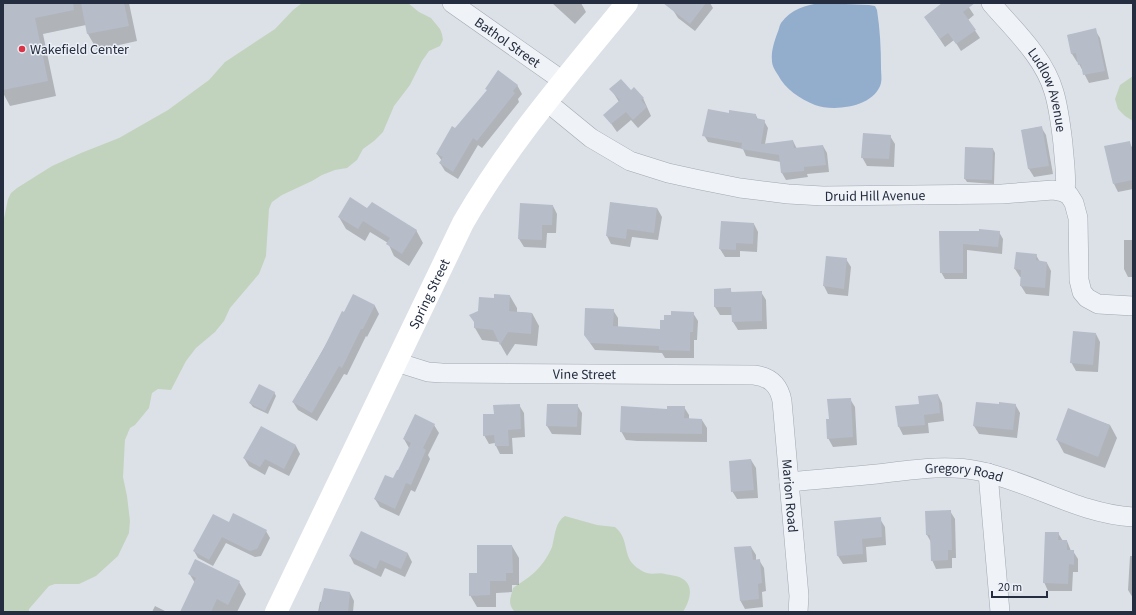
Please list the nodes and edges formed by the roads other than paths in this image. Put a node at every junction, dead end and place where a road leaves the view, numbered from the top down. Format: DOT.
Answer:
graph roads {
  1 [pos="452,3"];
  2 [pos="627,3"];
  3 [pos="991,3"];
  4 [pos="563,81"];
  5 [pos="547,102"];
  6 [pos="1065,192"];
  7 [pos="1133,306"];
  8 [pos="396,362"];
  9 [pos="774,382"];
  10 [pos="988,473"];
  11 [pos="789,482"];
  12 [pos="1133,517"];
  13 [pos="276,612"];
  14 [pos="798,612"];
  15 [pos="1000,612"];
  1 -- 4 [label="street, Bathol Street"];
  2 -- 4 [label="street, Spring Street"];
  3 -- 6 [label="street, Ludlow Avenue"];
  4 -- 5 [label="street, Spring Street"];
  5 -- 6 [label="street, Druid Hill Avenue"];
  5 -- 8 [label="street, Spring Street"];
  6 -- 7 [label="street"];
  8 -- 9 [label="street, Vine Street"];
  8 -- 13 [label="street, Spring Street"];
  9 -- 11 [label="street, Marion Road"];
  10 -- 11 [label="street, Gregory Road"];
  10 -- 12 [label="street, Gregory Road"];
  10 -- 15 [label="street"];
  11 -- 14 [label="street, Marion Road"];
}
